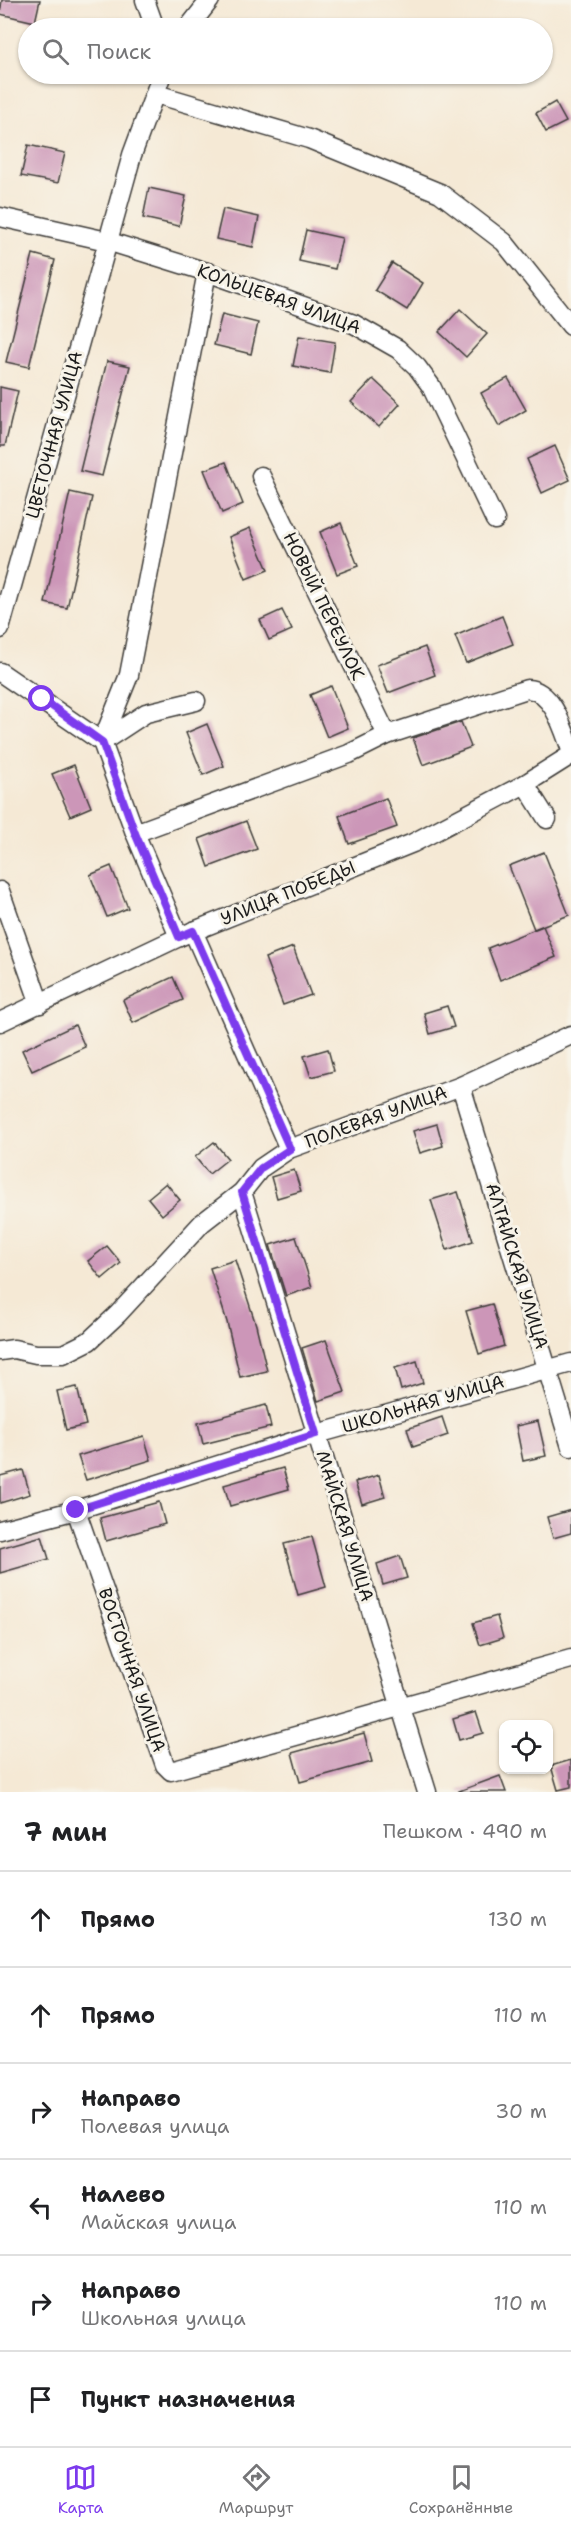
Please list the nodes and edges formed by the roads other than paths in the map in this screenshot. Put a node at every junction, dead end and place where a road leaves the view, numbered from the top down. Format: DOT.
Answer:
graph roads {
  1 [pos="144,0"];
  2 [pos="210,0"];
  3 [pos="151,18"];
  4 [pos="196,18"];
  5 [pos="159,84"];
  6 [pos="156,94"];
  7 [pos="0,216"];
  8 [pos="107,241"];
  9 [pos="207,272"];
  10 [pos="571,326"];
  11 [pos="261,476"];
  12 [pos="495,520"];
  13 [pos="0,629"];
  14 [pos="0,672"];
  15 [pos="196,701"];
  16 [pos="387,735"];
  17 [pos="102,742"];
  18 [pos="571,750"];
  19 [pos="571,755"];
  20 [pos="525,784"];
  21 [pos="547,819"];
  22 [pos="135,833"];
  23 [pos="0,891"];
  24 [pos="186,934"];
  25 [pos="40,1004"];
  26 [pos="0,1022"];
  27 [pos="571,1035"];
  28 [pos="461,1086"];
  29 [pos="290,1149"];
  30 [pos="242,1192"];
  31 [pos="0,1351"];
  32 [pos="571,1363"];
  33 [pos="548,1369"];
  34 [pos="316,1434"];
  35 [pos="571,1447"];
  36 [pos="76,1510"];
  37 [pos="0,1530"];
  38 [pos="571,1659"];
  39 [pos="402,1707"];
  40 [pos="427,1792"];
  1 -- 3 [label="street"];
  2 -- 4 [label="street"];
  5 -- 6 [label="street, ЦВЕТОЧНАЯ УЛИЦА"];
  6 -- 8 [label="street, ЦВЕТОЧНАЯ УЛИЦА"];
  6 -- 10 [label="street"];
  7 -- 8 [label="street, КОЛЬЦЕВАЯ УЛИЦА"];
  8 -- 9 [label="street, КОЛЬЦЕВАЯ УЛИЦА"];
  8 -- 13 [label="street, ЦВЕТОЧНАЯ УЛИЦА"];
  9 -- 12 [label="street, КОЛЬЦЕВАЯ УЛИЦА"];
  9 -- 17 [label="street"];
  11 -- 16 [label="street, НОВЫЙ ПЕРЕУЛОК"];
  14 -- 17 [label="street"];
  15 -- 17 [label="street"];
  16 -- 18 [label="street"];
  16 -- 22 [label="street"];
  17 -- 22 [label="street"];
  19 -- 20 [label="street, УЛИЦА ПОБЕДЫ"];
  20 -- 21 [label="street"];
  20 -- 24 [label="street, УЛИЦА ПОБЕДЫ"];
  22 -- 24 [label="street"];
  23 -- 25 [label="street"];
  24 -- 25 [label="street, УЛИЦА ПОБЕДЫ"];
  24 -- 29 [label="street"];
  25 -- 26 [label="street, УЛИЦА ПОБЕДЫ"];
  27 -- 28 [label="street, ПОЛЕВАЯ УЛИЦА"];
  28 -- 29 [label="street, ПОЛЕВАЯ УЛИЦА"];
  28 -- 33 [label="street, АЛТАЙСКАЯ УЛИЦА"];
  29 -- 30 [label="street, ПОЛЕВАЯ УЛИЦА"];
  30 -- 31 [label="street, ПОЛЕВАЯ УЛИЦА"];
  30 -- 34 [label="street, МАЙСКАЯ УЛИЦА"];
  32 -- 33 [label="street, ШКОЛЬНАЯ УЛИЦА"];
  33 -- 34 [label="street, ШКОЛЬНАЯ УЛИЦА"];
  33 -- 35 [label="street, АЛТАЙСКАЯ УЛИЦА"];
  34 -- 36 [label="street, ШКОЛЬНАЯ УЛИЦА"];
  34 -- 39 [label="street, МАЙСКАЯ УЛИЦА"];
  36 -- 37 [label="street, ШКОЛЬНАЯ УЛИЦА"];
  36 -- 39 [label="street, ВОСТОЧНАЯ УЛИЦА"];
  38 -- 39 [label="street"];
  39 -- 40 [label="street, МАЙСКАЯ УЛИЦА"];
}
